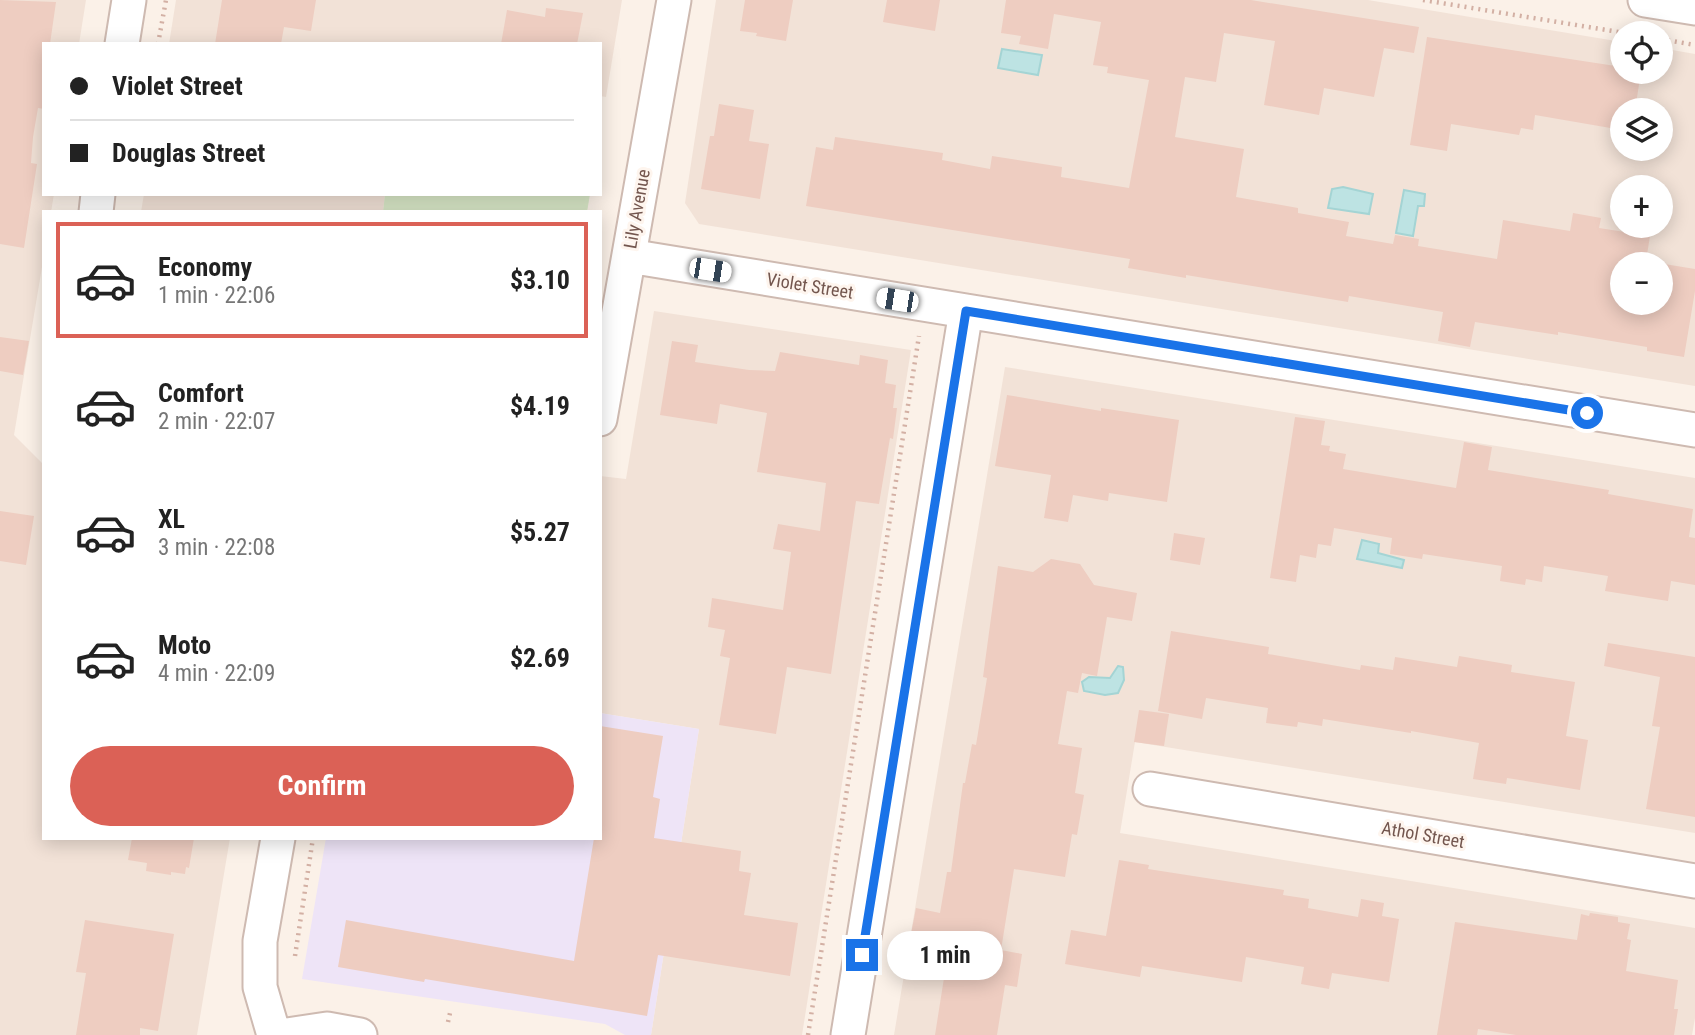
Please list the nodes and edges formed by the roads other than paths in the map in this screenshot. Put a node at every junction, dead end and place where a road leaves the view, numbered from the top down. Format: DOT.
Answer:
graph roads {
  1 [pos="130,0"];
  2 [pos="674,0"];
  3 [pos="1645,0"];
  4 [pos="1695,8"];
  5 [pos="122,42"];
  6 [pos="629,256"];
  7 [pos="966,311"];
  8 [pos="602,408"];
  9 [pos="1695,430"];
  10 [pos="1150,789"];
  11 [pos="278,840"];
  12 [pos="1695,881"];
  13 [pos="274,1035"];
  14 [pos="287,1035"];
  15 [pos="360,1035"];
  16 [pos="849,1035"];
  1 -- 5 [label="street"];
  2 -- 6 [label="street, Lily Avenue"];
  3 -- 4 [label="street"];
  6 -- 7 [label="street, Violet Street"];
  6 -- 8 [label="street, Lily Avenue"];
  7 -- 9 [label="street, Violet Street"];
  7 -- 16 [label="street"];
  10 -- 12 [label="street, Athol Street"];
  11 -- 13 [label="street"];
  14 -- 15 [label="street"];
}
